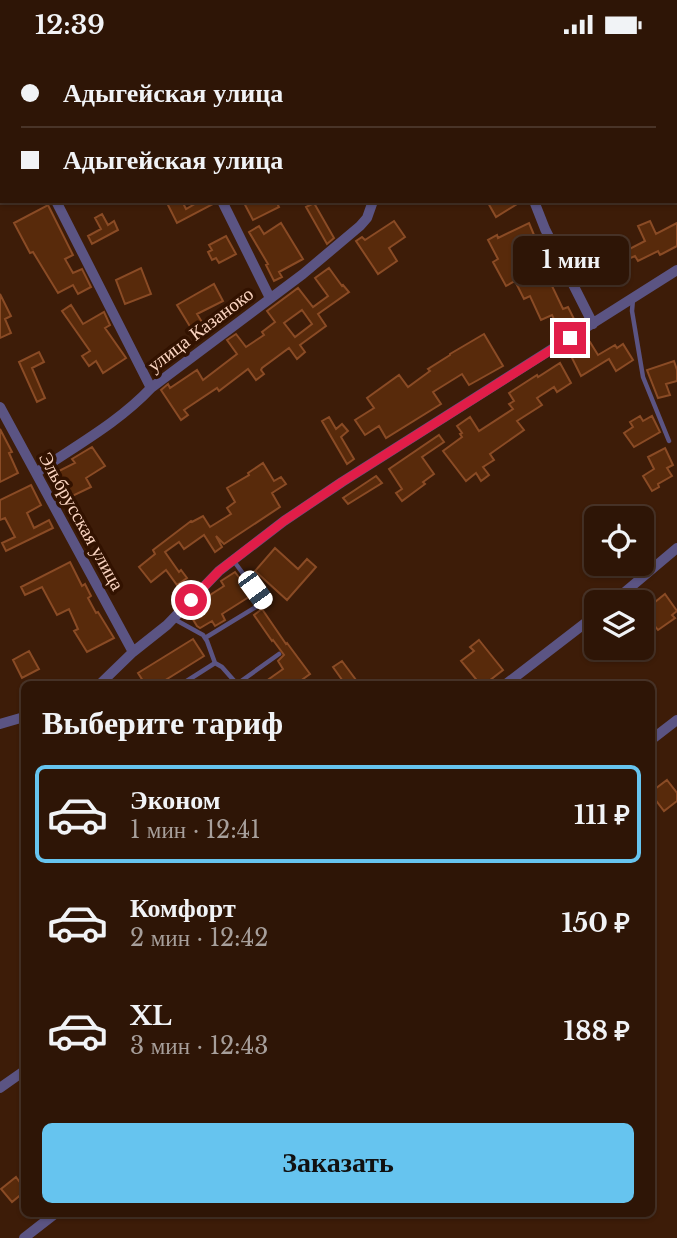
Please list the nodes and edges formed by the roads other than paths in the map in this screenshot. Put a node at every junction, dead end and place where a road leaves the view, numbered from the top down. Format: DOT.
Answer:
graph roads {
  1 [pos="57,203"];
  2 [pos="223,203"];
  3 [pos="372,203"];
  4 [pos="535,203"];
  5 [pos="677,270"];
  6 [pos="270,297"];
  7 [pos="633,298"];
  8 [pos="593,324"];
  9 [pos="151,388"];
  10 [pos="0,407"];
  11 [pos="669,441"];
  12 [pos="36,473"];
  13 [pos="677,548"];
  14 [pos="233,560"];
  15 [pos="627,590"];
  16 [pos="173,618"];
  17 [pos="584,624"];
  18 [pos="205,638"];
  19 [pos="133,652"];
  20 [pos="279,654"];
  21 [pos="215,663"];
  22 [pos="103,681"];
  23 [pos="187,681"];
  24 [pos="234,681"];
  25 [pos="241,681"];
  26 [pos="510,681"];
  27 [pos="21,718"];
  28 [pos="677,720"];
  29 [pos="0,724"];
  30 [pos="655,737"];
  31 [pos="21,1073"];
  32 [pos="0,1088"];
  33 [pos="51,1217"];
  34 [pos="24,1238"];
  1 -- 9 [label="street"];
  2 -- 6 [label="street"];
  3 -- 6 [label="street, улица Казаноко"];
  4 -- 8 [label="street"];
  5 -- 7 [label="street"];
  6 -- 9 [label="street, улица Казаноко"];
  7 -- 8 [label="street"];
  7 -- 11 [label="lane"];
  8 -- 14 [label="street"];
  9 -- 12 [label="street, улица Казаноко"];
  10 -- 12 [label="street, Эльбрусская улица"];
  12 -- 19 [label="street, Эльбрусская улица"];
  13 -- 15 [label="street"];
  14 -- 16 [label="street"];
  14 -- 18 [label="lane"];
  16 -- 18 [label="lane"];
  16 -- 19 [label="street"];
  17 -- 26 [label="street"];
  18 -- 21 [label="lane"];
  19 -- 22 [label="street"];
  20 -- 25 [label="lane"];
  21 -- 23 [label="lane"];
  21 -- 24 [label="lane"];
  27 -- 29 [label="street"];
  28 -- 30 [label="street"];
  31 -- 32 [label="street"];
  33 -- 34 [label="street"];
}
